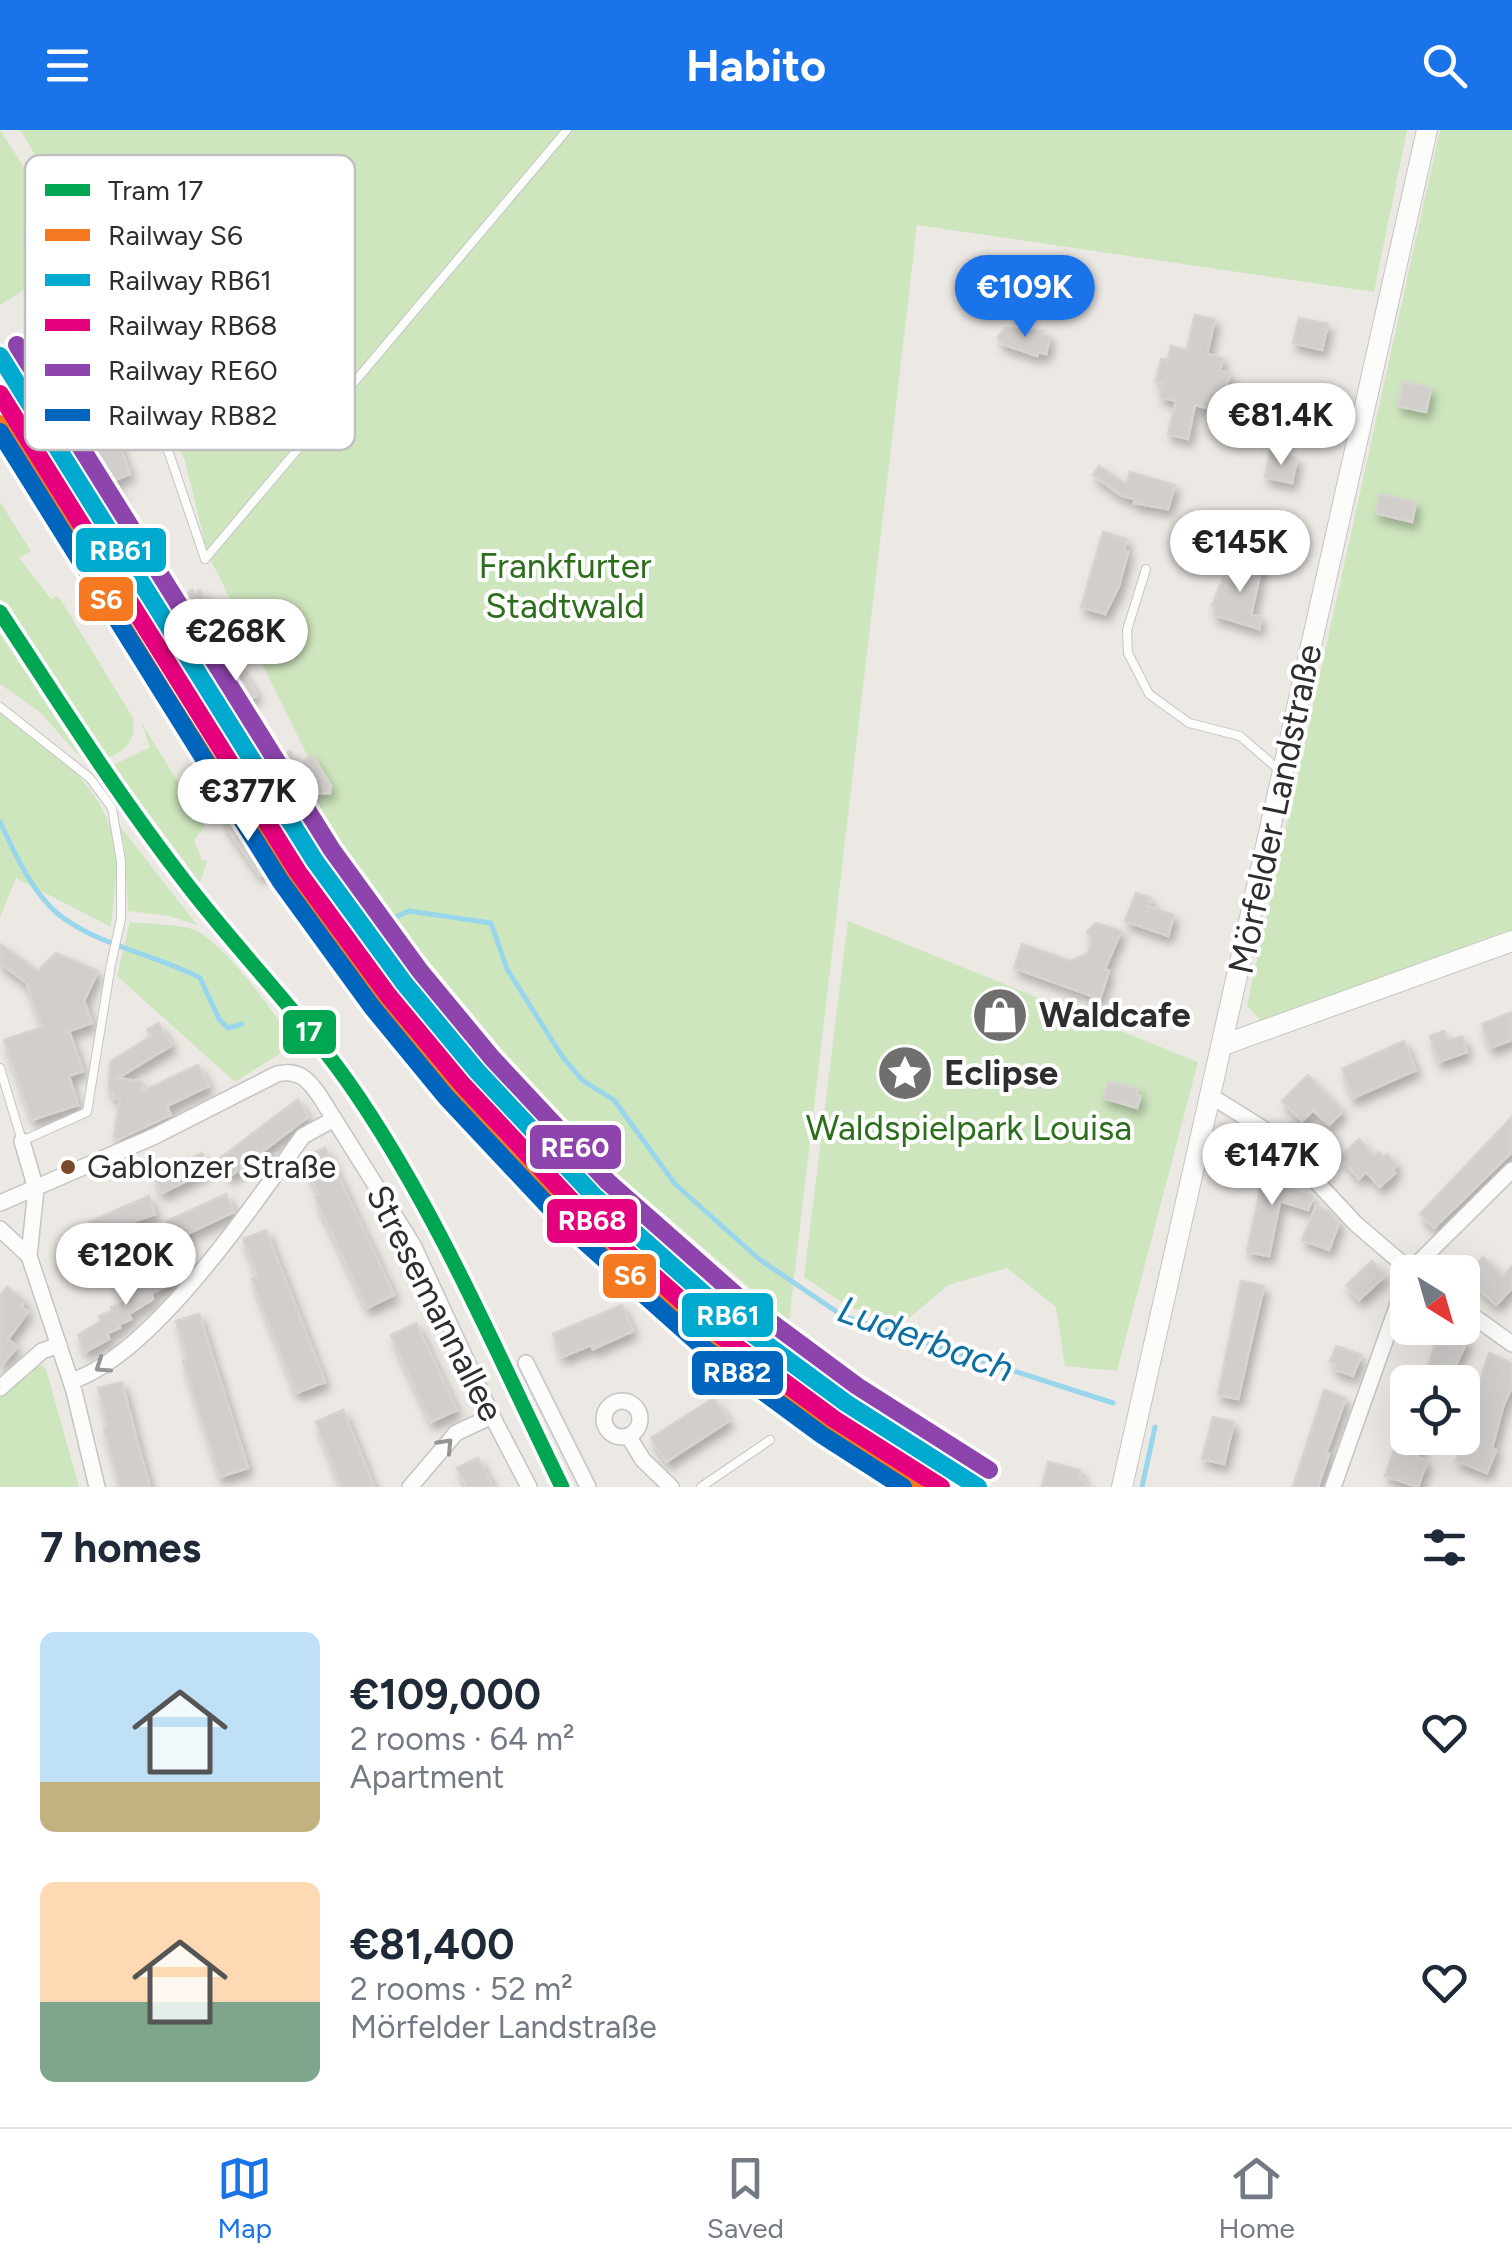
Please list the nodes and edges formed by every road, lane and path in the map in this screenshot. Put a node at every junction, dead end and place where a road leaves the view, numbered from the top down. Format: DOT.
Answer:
graph roads {
  1 [pos="567,130"];
  2 [pos="1427,130"];
  3 [pos="355,381"];
  4 [pos="167,450"];
  5 [pos="297,450"];
  6 [pos="1146,568"];
  7 [pos="0,707"];
  8 [pos="1282,771"];
  9 [pos="1512,941"];
  10 [pos="1222,1046"];
  11 [pos="0,1068"];
  12 [pos="1212,1096"];
  13 [pos="334,1119"];
  14 [pos="22,1141"];
  15 [pos="1512,1170"];
  16 [pos="36,1189"];
  17 [pos="0,1204"];
  18 [pos="0,1229"];
  19 [pos="1390,1255"];
  20 [pos="1427,1255"];
  21 [pos="29,1256"];
  22 [pos="1480,1321"];
  23 [pos="1390,1326"];
  24 [pos="58,1344"];
  25 [pos="1512,1344"];
  26 [pos="526,1363"];
  27 [pos="70,1381"];
  28 [pos="0,1388"];
  29 [pos="492,1416"];
  30 [pos="630,1437"];
  31 [pos="770,1440"];
  32 [pos="97,1487"];
  33 [pos="410,1487"];
  34 [pos="529,1487"];
  35 [pos="588,1487"];
  36 [pos="671,1487"];
  37 [pos="701,1487"];
  38 [pos="1122,1487"];
  39 [pos="1333,1487"];
  1 -- 3 [label="lane"];
  2 -- 8 [label="main road, Mörfelder Landstraße"];
  4 -- 5 [label="lane"];
  6 -- 8 [label="lane"];
  7 -- 14 [label="lane"];
  8 -- 10 [label="main road, Mörfelder Landstraße"];
  9 -- 10 [label="main road"];
  10 -- 12 [label="main road, Mörfelder Landstraße"];
  11 -- 14 [label="lane"];
  12 -- 19 [label="street"];
  12 -- 38 [label="main road, Mörfelder Landstraße"];
  13 -- 16 [label="street, Stresemannallee"];
  13 -- 27 [label="street, one-way"];
  13 -- 29 [label="street, Stresemannallee"];
  14 -- 16 [label="street"];
  15 -- 20 [label="street"];
  16 -- 17 [label="street"];
  16 -- 21 [label="street"];
  18 -- 21 [label="street"];
  21 -- 24 [label="street"];
  22 -- 25 [label="street"];
  23 -- 39 [label="street"];
  24 -- 27 [label="street"];
  24 -- 28 [label="street"];
  26 -- 35 [label="street, Stresemannallee"];
  27 -- 32 [label="street"];
  33 -- 29 [label="street, one-way"];
  29 -- 34 [label="street, Stresemannallee"];
  30 -- 36 [label="street"];
  31 -- 37 [label="lane"];
}
